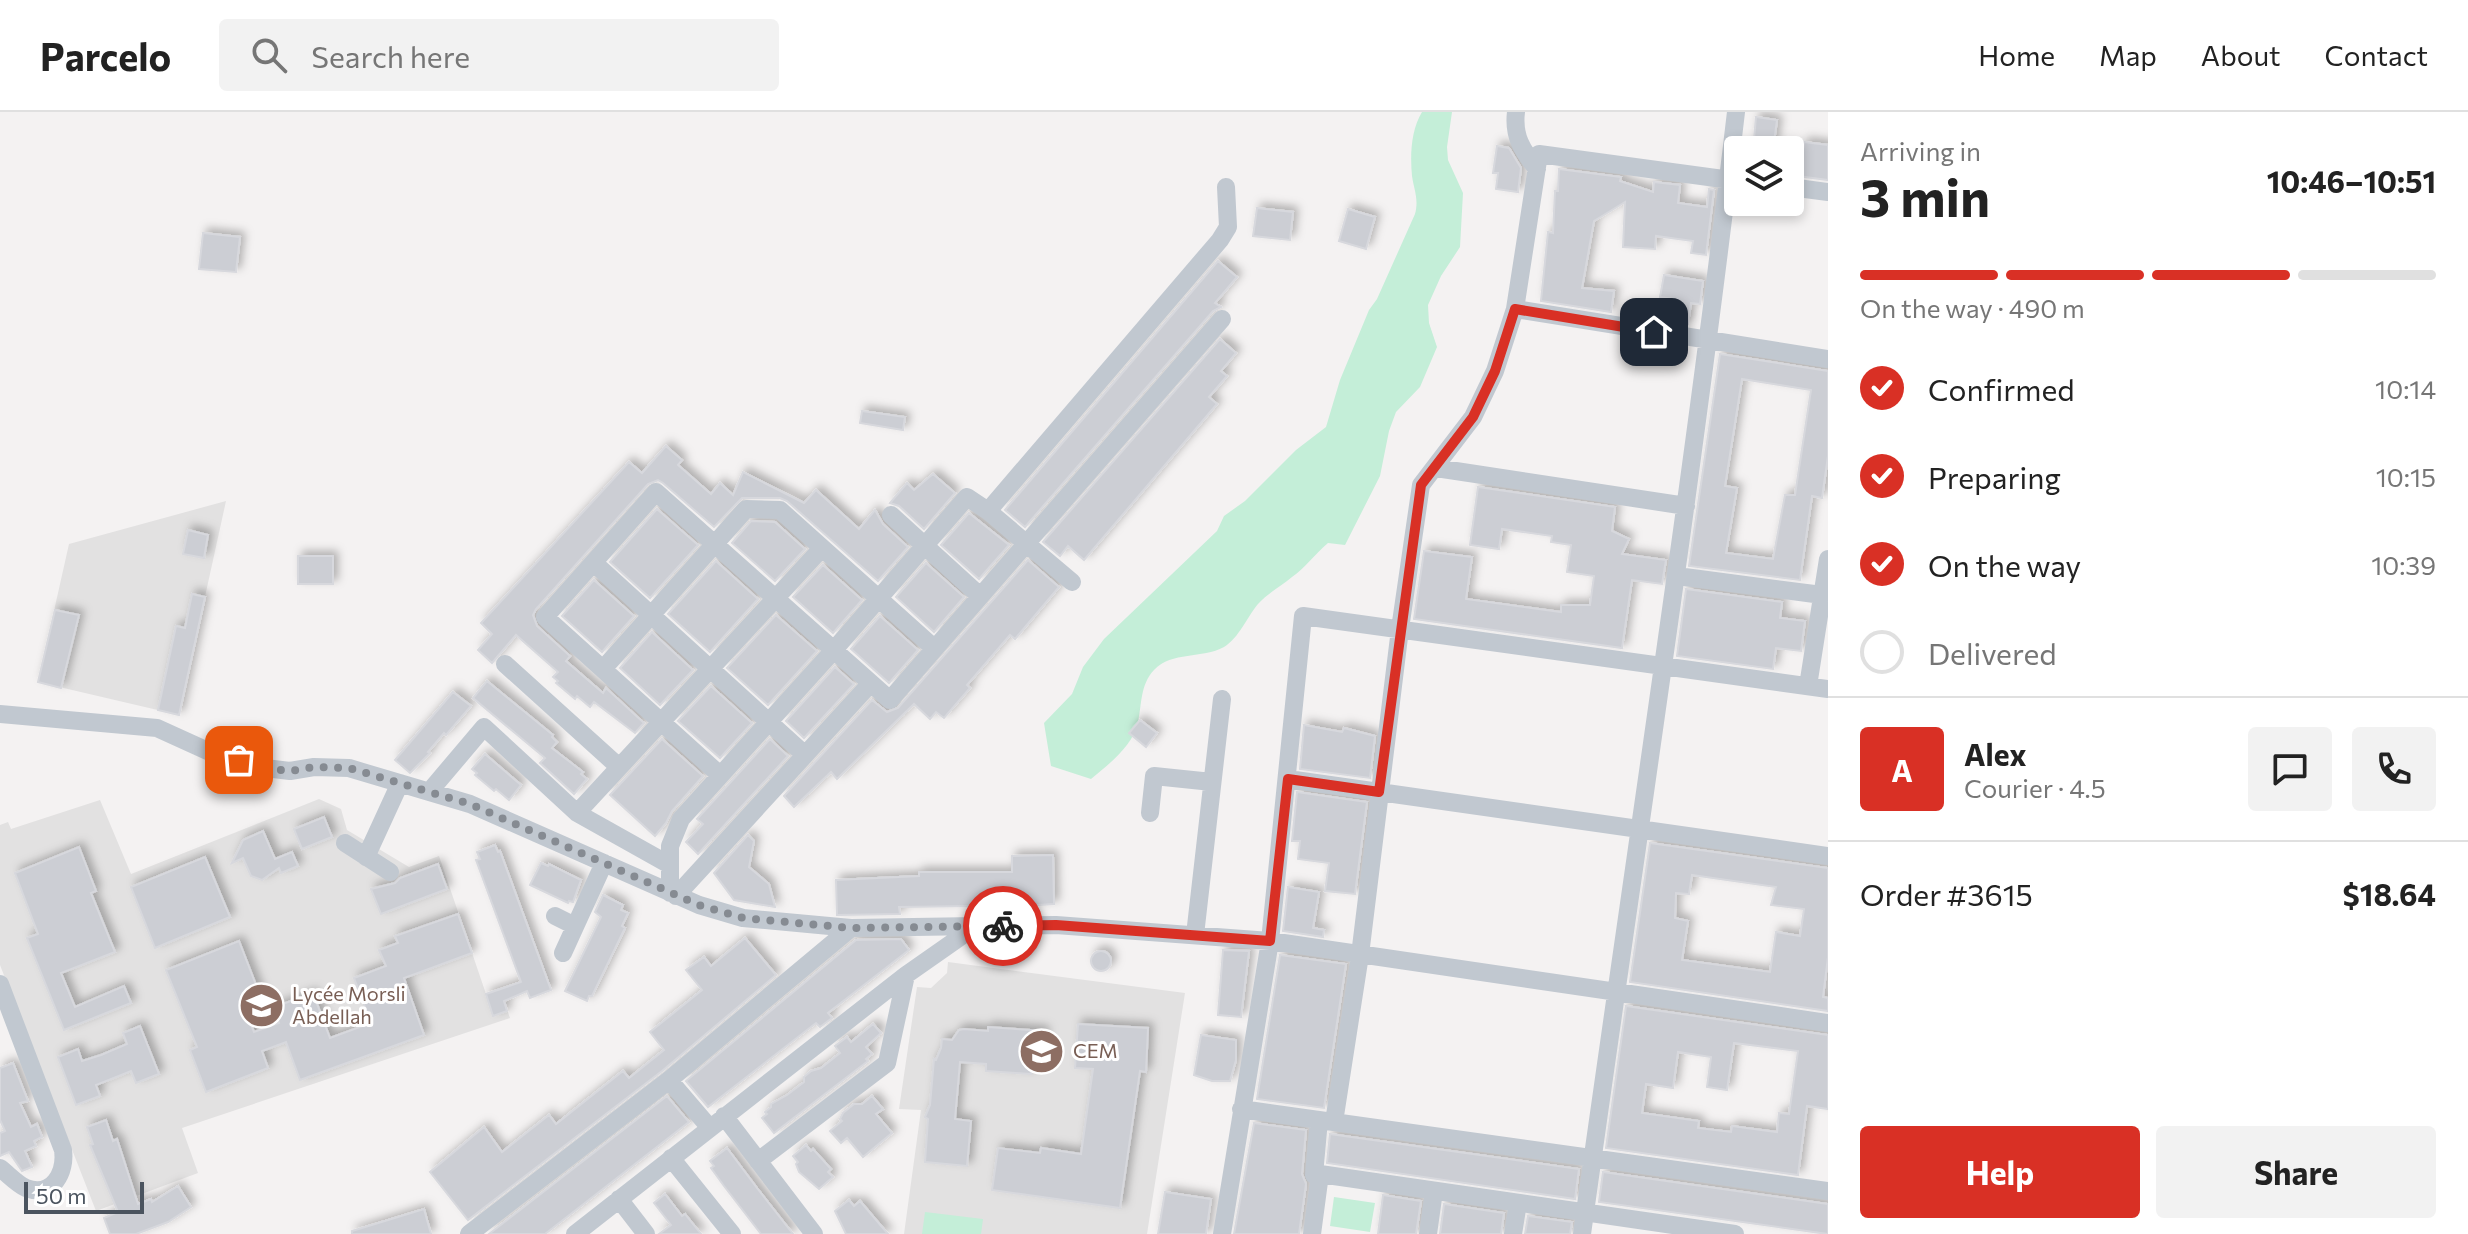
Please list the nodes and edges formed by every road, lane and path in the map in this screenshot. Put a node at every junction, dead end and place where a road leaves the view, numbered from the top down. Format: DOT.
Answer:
graph roads {
  1 [pos="1516,112"];
  2 [pos="1736,112"];
  3 [pos="1735,136"];
  4 [pos="1537,169"];
  5 [pos="1724,179"];
  6 [pos="1226,187"];
  7 [pos="1804,189"];
  8 [pos="1828,192"];
  9 [pos="1728,216"];
  10 [pos="1515,309"];
  11 [pos="1222,319"];
  12 [pos="1709,341"];
  13 [pos="1828,359"];
  14 [pos="1436,468"];
  15 [pos="1686,506"];
  16 [pos="988,511"];
  17 [pos="891,515"];
  18 [pos="1026,543"];
  19 [pos="714,544"];
  20 [pos="925,545"];
  21 [pos="822,548"];
  22 [pos="1828,559"];
  23 [pos="594,563"];
  24 [pos="1677,576"];
  25 [pos="1072,582"];
  26 [pos="1822,595"];
  27 [pos="980,596"];
  28 [pos="776,599"];
  29 [pos="878,600"];
  30 [pos="651,616"];
  31 [pos="1400,629"];
  32 [pos="934,648"];
  33 [pos="833,651"];
  34 [pos="505,664"];
  35 [pos="1665,666"];
  36 [pos="603,669"];
  37 [pos="710,670"];
  38 [pos="870,684"];
  39 [pos="1808,686"];
  40 [pos="1828,689"];
  41 [pos="1222,699"];
  42 [pos="1,711"];
  43 [pos="662,723"];
  44 [pos="768,723"];
  45 [pos="804,754"];
  46 [pos="619,767"];
  47 [pos="720,775"];
  48 [pos="1288,779"];
  49 [pos="1212,782"];
  50 [pos="400,783"];
  51 [pos="429,792"];
  52 [pos="1379,792"];
  53 [pos="577,813"];
  54 [pos="1150,813"];
  55 [pos="1639,828"];
  56 [pos="345,843"];
  57 [pos="1828,856"];
  58 [pos="366,857"];
  59 [pos="604,863"];
  60 [pos="668,864"];
  61 [pos="390,872"];
  62 [pos="673,894"];
  63 [pos="555,916"];
  64 [pos="575,926"];
  65 [pos="976,926"];
  66 [pos="851,928"];
  67 [pos="1195,935"];
  68 [pos="1270,941"];
  69 [pos="563,953"];
  70 [pos="1360,955"];
  71 [pos="906,975"];
  72 [pos="0,984"];
  73 [pos="1618,994"];
  74 [pos="1828,1023"];
  75 [pos="669,1080"];
  76 [pos="1241,1109"];
  77 [pos="1327,1121"];
  78 [pos="717,1122"];
  79 [pos="671,1158"];
  80 [pos="1594,1158"];
  81 [pos="758,1161"];
  82 [pos="0,1168"];
  83 [pos="1320,1174"];
  84 [pos="1434,1191"];
  85 [pos="1828,1191"];
  86 [pos="619,1199"];
  87 [pos="1518,1203"];
  88 [pos="1585,1213"];
  89 [pos="469,1234"];
  90 [pos="575,1234"];
  91 [pos="646,1234"];
  92 [pos="732,1234"];
  93 [pos="814,1234"];
  94 [pos="1222,1234"];
  95 [pos="1312,1234"];
  96 [pos="1428,1234"];
  97 [pos="1513,1234"];
  98 [pos="1582,1234"];
  99 [pos="1735,1234"];
  1 -- 4 [label="street"];
  2 -- 3 [label="street"];
  4 -- 5 [label="street"];
  4 -- 10 [label="street"];
  6 -- 16 [label="street"];
  7 -- 8 [label="street"];
  9 -- 12 [label="street"];
  10 -- 12 [label="street"];
  10 -- 14 [label="street"];
  11 -- 18 [label="street"];
  12 -- 13 [label="street"];
  12 -- 15 [label="street"];
  14 -- 15 [label="street"];
  14 -- 31 [label="street"];
  15 -- 24 [label="street"];
  16 -- 18 [label="street"];
  16 -- 20 [label="street"];
  17 -- 20 [label="street"];
  18 -- 25 [label="street"];
  18 -- 27 [label="street"];
  19 -- 21 [label="street"];
  19 -- 23 [label="street"];
  19 -- 28 [label="street"];
  19 -- 30 [label="street"];
  20 -- 27 [label="street"];
  20 -- 29 [label="street"];
  21 -- 28 [label="street"];
  21 -- 29 [label="street"];
  22 -- 26 [label="street"];
  23 -- 30 [label="street"];
  23 -- 36 [label="street"];
  24 -- 26 [label="street"];
  24 -- 35 [label="street"];
  26 -- 39 [label="street"];
  27 -- 32 [label="street"];
  28 -- 33 [label="street"];
  28 -- 37 [label="street"];
  29 -- 32 [label="street"];
  29 -- 33 [label="street"];
  30 -- 36 [label="street"];
  30 -- 37 [label="street"];
  31 -- 35 [label="street"];
  31 -- 48 [label="street"];
  31 -- 52 [label="street"];
  32 -- 38 [label="street"];
  33 -- 38 [label="street"];
  33 -- 44 [label="street"];
  34 -- 46 [label="street"];
  35 -- 39 [label="street"];
  35 -- 55 [label="street"];
  36 -- 43 [label="street"];
  37 -- 43 [label="street"];
  37 -- 44 [label="street"];
  38 -- 45 [label="street"];
  39 -- 40 [label="street"];
  41 -- 49 [label="street"];
  42 -- 50 [label="street"];
  43 -- 46 [label="street"];
  43 -- 47 [label="street"];
  44 -- 45 [label="street"];
  44 -- 47 [label="street"];
  45 -- 62 [label="street"];
  46 -- 53 [label="street"];
  47 -- 60 [label="street"];
  48 -- 52 [label="street"];
  48 -- 68 [label="street"];
  49 -- 54 [label="street"];
  49 -- 67 [label="street"];
  50 -- 51 [label="street"];
  50 -- 58 [label="street"];
  51 -- 53 [label="street"];
  51 -- 59 [label="street"];
  52 -- 55 [label="street"];
  52 -- 70 [label="street"];
  53 -- 60 [label="street"];
  55 -- 57 [label="street"];
  55 -- 73 [label="street"];
  56 -- 58 [label="street"];
  58 -- 61 [label="street"];
  59 -- 62 [label="street"];
  59 -- 64 [label="street"];
  60 -- 62 [label="street"];
  62 -- 66 [label="street"];
  63 -- 64 [label="street"];
  64 -- 69 [label="street"];
  65 -- 66 [label="street"];
  65 -- 67 [label="street"];
  65 -- 71 [label="street"];
  66 -- 75 [label="street"];
  67 -- 68 [label="street"];
  68 -- 70 [label="street"];
  68 -- 76 [label="street"];
  70 -- 73 [label="street"];
  70 -- 77 [label="street"];
  71 -- 78 [label="street"];
  71 -- 81 [label="street"];
  72 -- 82 [label="street"];
  73 -- 74 [label="street"];
  73 -- 80 [label="street"];
  75 -- 78 [label="street"];
  75 -- 89 [label="street"];
  76 -- 77 [label="street"];
  76 -- 94 [label="street"];
  77 -- 80 [label="street"];
  77 -- 83 [label="street"];
  78 -- 79 [label="street"];
  78 -- 81 [label="street"];
  79 -- 86 [label="street"];
  79 -- 92 [label="street"];
  80 -- 85 [label="street"];
  80 -- 88 [label="street"];
  81 -- 93 [label="street"];
  83 -- 84 [label="street"];
  83 -- 95 [label="street"];
  84 -- 87 [label="street"];
  84 -- 96 [label="street"];
  86 -- 90 [label="street"];
  86 -- 91 [label="street"];
  87 -- 88 [label="street"];
  87 -- 97 [label="street"];
  88 -- 98 [label="street"];
  88 -- 99 [label="street"];
}
